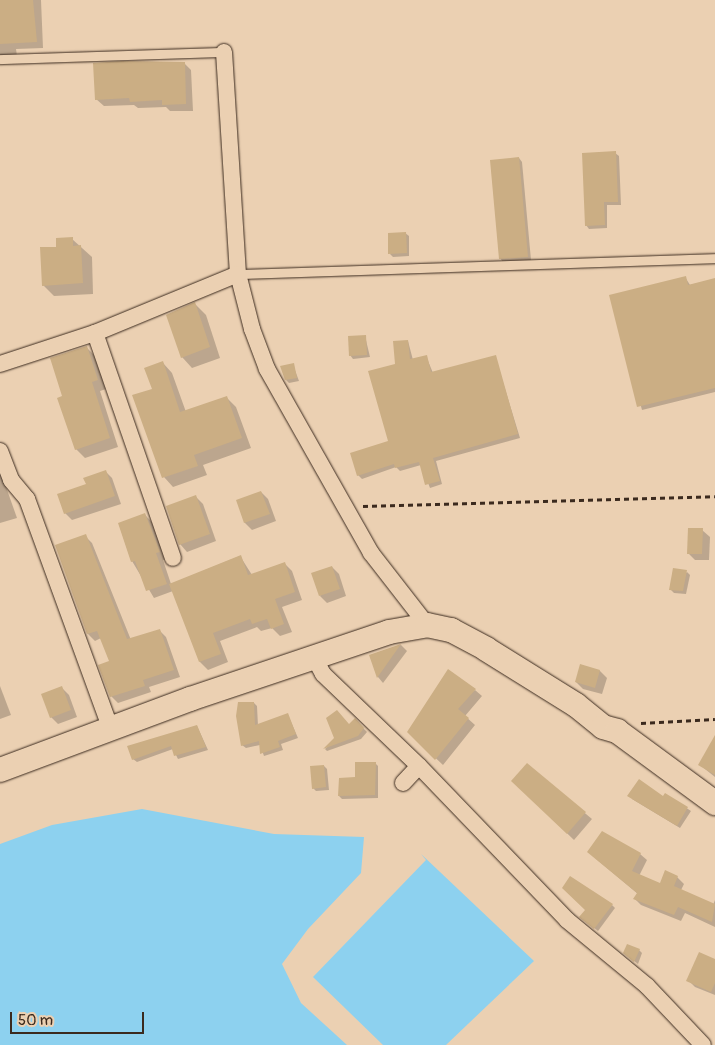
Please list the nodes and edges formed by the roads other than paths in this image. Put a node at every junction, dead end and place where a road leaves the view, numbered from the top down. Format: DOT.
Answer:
graph roads {
  1 [pos="224,52"];
  2 [pos="0,59"];
  3 [pos="715,258"];
  4 [pos="238,274"];
  5 [pos="94,333"];
  6 [pos="0,364"];
  7 [pos="0,451"];
  8 [pos="173,558"];
  9 [pos="427,625"];
  10 [pos="314,657"];
  11 [pos="110,728"];
  12 [pos="419,766"];
  13 [pos="0,770"];
  14 [pos="403,783"];
  15 [pos="715,803"];
  16 [pos="703,1045"];
  1 -- 2 [label="lane"];
  1 -- 4 [label="street"];
  3 -- 4 [label="lane"];
  4 -- 5 [label="street"];
  4 -- 9 [label="street"];
  5 -- 6 [label="street"];
  5 -- 8 [label="street"];
  7 -- 11 [label="street"];
  9 -- 10 [label="street"];
  9 -- 15 [label="street"];
  10 -- 11 [label="street"];
  10 -- 12 [label="street"];
  11 -- 13 [label="street"];
  12 -- 14 [label="street"];
  12 -- 16 [label="street"];
}
